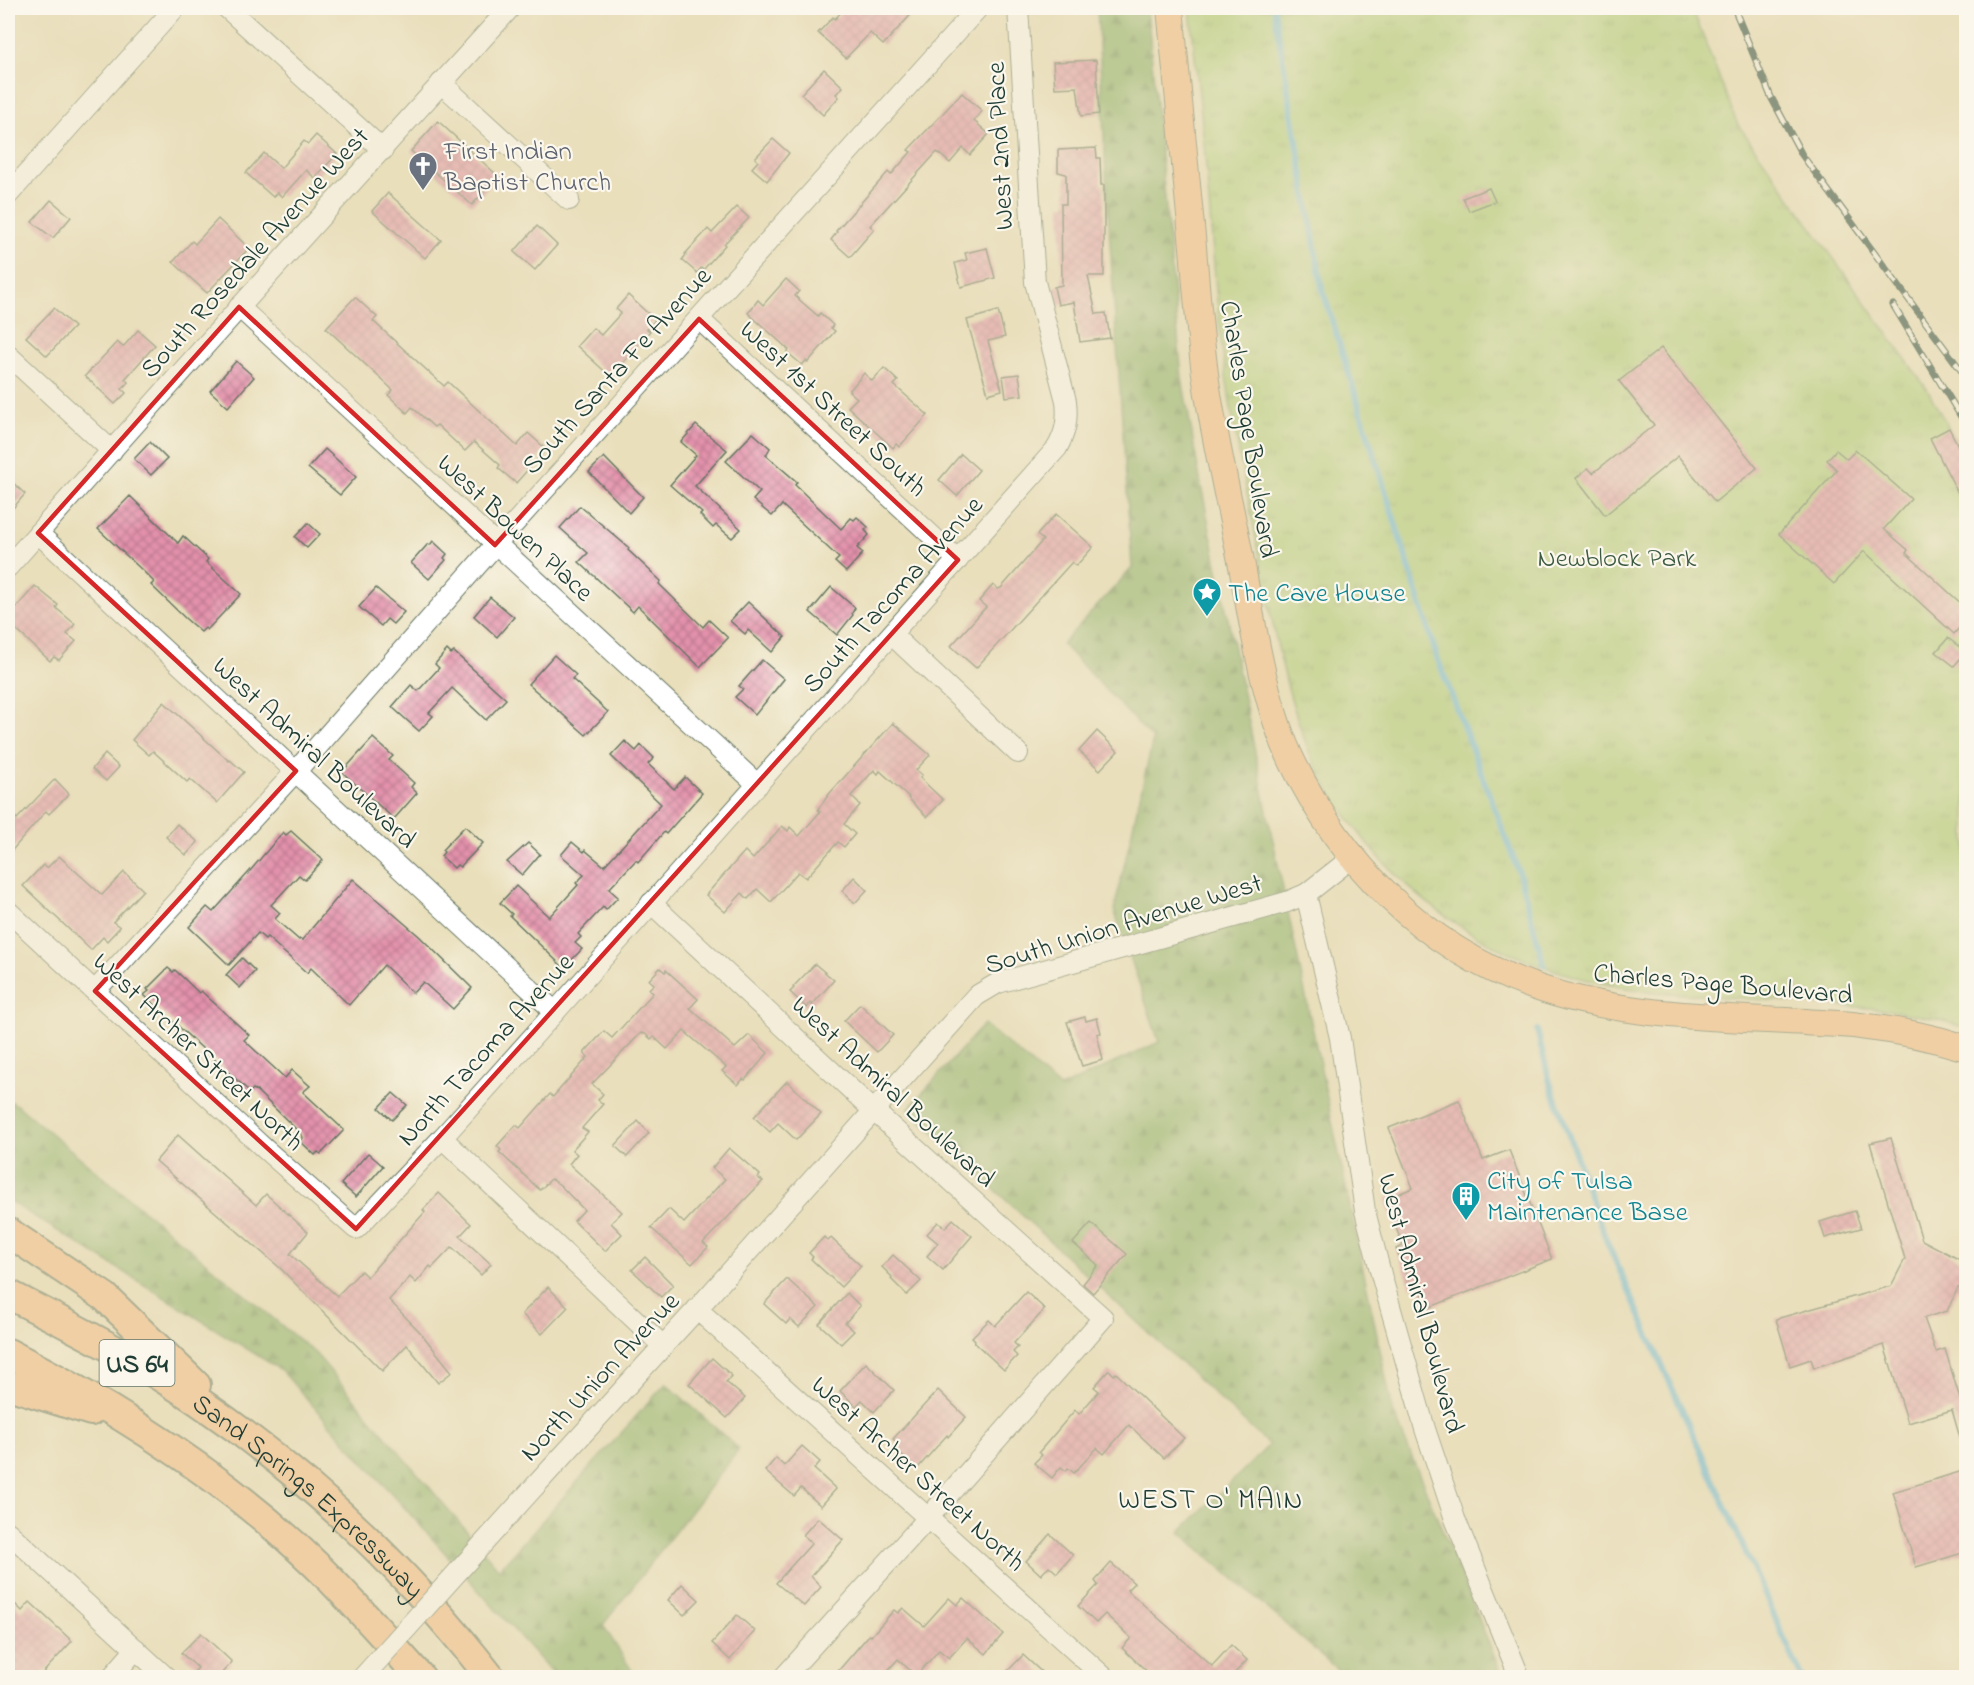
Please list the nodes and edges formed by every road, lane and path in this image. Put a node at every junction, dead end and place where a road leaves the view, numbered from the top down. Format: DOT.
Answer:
graph roads {
  1 [pos="175,8"];
  2 [pos="227,8"];
  3 [pos="510,8"];
  4 [pos="978,8"];
  5 [pos="1018,8"];
  6 [pos="1170,8"];
  7 [pos="441,83"];
  8 [pos="383,150"];
  9 [pos="8,195"];
  10 [pos="569,200"];
  11 [pos="1035,282"];
  12 [pos="239,307"];
  13 [pos="699,319"];
  14 [pos="8,355"];
  15 [pos="112,452"];
  16 [pos="38,533"];
  17 [pos="495,545"];
  18 [pos="958,560"];
  19 [pos="8,567"];
  20 [pos="892,635"];
  21 [pos="1018,753"];
  22 [pos="296,771"];
  23 [pos="758,786"];
  24 [pos="1353,857"];
  25 [pos="1306,894"];
  26 [pos="651,903"];
  27 [pos="8,911"];
  28 [pos="94,991"];
  29 [pos="555,1012"];
  30 [pos="1966,1048"];
  31 [pos="874,1111"];
  32 [pos="442,1138"];
  33 [pos="356,1229"];
  34 [pos="8,1232"];
  35 [pos="8,1294"];
  36 [pos="697,1309"];
  37 [pos="663,1346"];
  38 [pos="8,1353"];
  39 [pos="8,1385"];
  40 [pos="138,1426"];
  41 [pos="259,1445"];
  42 [pos="928,1517"];
  43 [pos="8,1532"];
  44 [pos="136,1649"];
  45 [pos="111,1677"];
  46 [pos="167,1677"];
  47 [pos="362,1677"];
  48 [pos="420,1677"];
  49 [pos="490,1677"];
  50 [pos="783,1677"];
  51 [pos="1105,1677"];
  52 [pos="1520,1677"];
  1 -- 9 [label="street"];
  2 -- 8 [label="street"];
  3 -- 7 [label="street, South Rosedale Avenue West"];
  4 -- 13 [label="street, South Santa Fe Avenue"];
  5 -- 11 [label="street, West 2nd Place"];
  6 -- 24 [label="main road, Charles Page Boulevard"];
  7 -- 8 [label="street, South Rosedale Avenue West"];
  7 -- 10 [label="street"];
  8 -- 12 [label="street, South Rosedale Avenue West"];
  11 -- 18 [label="street, South Tacoma Avenue"];
  12 -- 15 [label="street, South Rosedale Avenue West"];
  12 -- 17 [label="street, West Bowen Place"];
  13 -- 17 [label="street, South Santa Fe Avenue"];
  13 -- 18 [label="street, West 1st Street South"];
  14 -- 15 [label="street"];
  15 -- 16 [label="street, South Rosedale Avenue West"];
  16 -- 19 [label="street, South Rosedale Avenue West"];
  16 -- 22 [label="street, West Admiral Boulevard"];
  17 -- 22 [label="street, South Santa Fe Avenue"];
  17 -- 23 [label="street, West Bowen Place"];
  18 -- 20 [label="street, South Tacoma Avenue"];
  20 -- 21 [label="street"];
  20 -- 23 [label="street, South Tacoma Avenue"];
  22 -- 28 [label="street, South Santa Fe Avenue"];
  22 -- 29 [label="street, West Admiral Boulevard"];
  23 -- 26 [label="street, South Tacoma Avenue"];
  24 -- 25 [label="street, South Union Avenue West"];
  24 -- 30 [label="main road, Charles Page Boulevard"];
  25 -- 31 [label="street, South Union Avenue West"];
  25 -- 52 [label="street, West Admiral Boulevard"];
  26 -- 29 [label="street, North Tacoma Avenue"];
  26 -- 31 [label="street, West Admiral Boulevard"];
  27 -- 28 [label="street, West Archer Street North"];
  28 -- 33 [label="street, West Archer Street North"];
  29 -- 32 [label="street, North Tacoma Avenue"];
  31 -- 36 [label="street, North Union Avenue"];
  31 -- 42 [label="street, West Admiral Boulevard"];
  32 -- 33 [label="street, North Tacoma Avenue"];
  32 -- 37 [label="street"];
  34 -- 41 [label="highway"];
  35 -- 41 [label="highway, Sand Springs Expressway / US 64"];
  36 -- 37 [label="street, North Union Avenue"];
  36 -- 42 [label="street, West Archer Street North"];
  37 -- 47 [label="street, North Union Avenue, bridge"];
  38 -- 40 [label="highway, Sand Springs Expressway / US 64"];
  39 -- 40 [label="highway"];
  40 -- 48 [label="highway, Sand Springs Expressway / US 64"];
  41 -- 49 [label="highway, Sand Springs Expressway / US 64"];
  42 -- 50 [label="street"];
  42 -- 51 [label="street, West Archer Street North"];
  43 -- 44 [label="street"];
  44 -- 45 [label="street"];
  44 -- 46 [label="street"];
}
